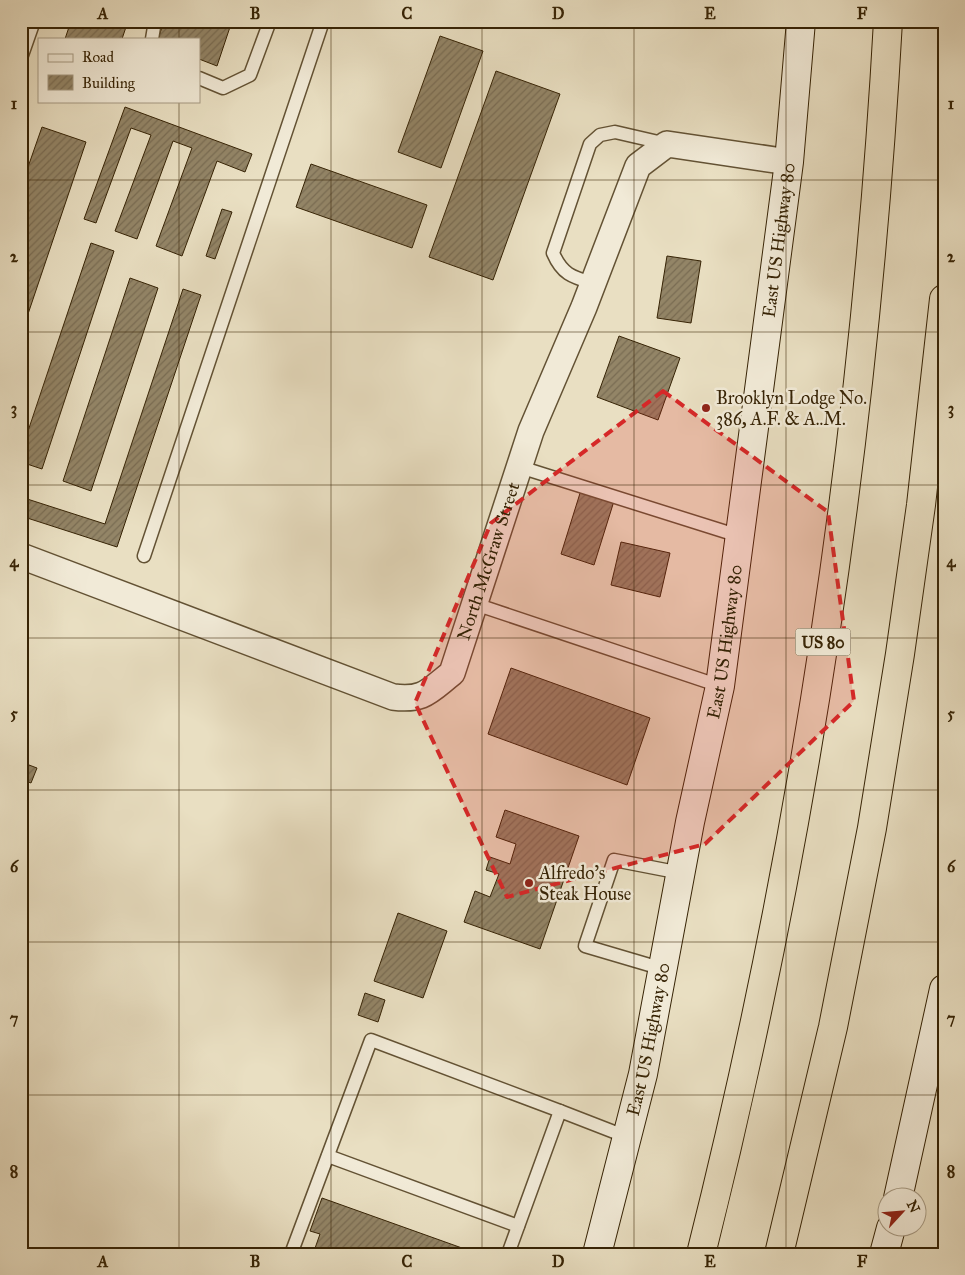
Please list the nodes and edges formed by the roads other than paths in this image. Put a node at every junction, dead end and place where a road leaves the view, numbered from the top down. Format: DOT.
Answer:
graph roads {
  1 [pos="34,21"];
  2 [pos="155,21"];
  3 [pos="270,21"];
  4 [pos="323,21"];
  5 [pos="801,21"];
  6 [pos="888,21"];
  7 [pos="152,38"];
  8 [pos="21,58"];
  9 [pos="200,78"];
  10 [pos="667,144"];
  11 [pos="789,162"];
  12 [pos="592,283"];
  13 [pos="944,299"];
  14 [pos="520,467"];
  15 [pos="739,536"];
  16 [pos="21,556"];
  17 [pos="144,556"];
  18 [pos="475,604"];
  19 [pos="720,686"];
  20 [pos="680,873"];
  21 [pos="663,969"];
  22 [pos="944,990"];
  23 [pos="560,1111"];
  24 [pos="627,1137"];
  25 [pos="328,1156"];
  26 [pos="900,1188"];
  27 [pos="518,1226"];
  28 [pos="888,1238"];
  29 [pos="291,1254"];
  30 [pos="508,1254"];
  31 [pos="597,1254"];
  32 [pos="701,1254"];
  33 [pos="778,1254"];
  34 [pos="884,1254"];
  1 -- 8 [label="lane"];
  2 -- 7 [label="lane"];
  3 -- 9 [label="lane"];
  4 -- 17 [label="lane"];
  5 -- 11 [label="main road, East US Highway 80"];
  6 -- 32 [label="highway, US 80"];
  10 -- 11 [label="street"];
  10 -- 12 [label="street, North McGraw Street"];
  10 -- 12 [label="lane"];
  11 -- 15 [label="main road, East US Highway 80"];
  12 -- 14 [label="street, North McGraw Street"];
  13 -- 33 [label="highway"];
  14 -- 15 [label="lane"];
  14 -- 18 [label="street, North McGraw Street"];
  15 -- 19 [label="main road, East US Highway 80"];
  16 -- 18 [label="street, North McGraw Street"];
  18 -- 19 [label="lane"];
  19 -- 20 [label="main road, East US Highway 80"];
  20 -- 21 [label="main road, East US Highway 80"];
  20 -- 21 [label="lane"];
  21 -- 24 [label="main road, East US Highway 80"];
  22 -- 26 [label="main road"];
  23 -- 24 [label="lane"];
  23 -- 25 [label="lane"];
  23 -- 27 [label="lane"];
  24 -- 31 [label="main road, East US Highway 80"];
  25 -- 27 [label="lane"];
  25 -- 29 [label="lane"];
  27 -- 30 [label="lane"];
  28 -- 34 [label="main road"];
}
